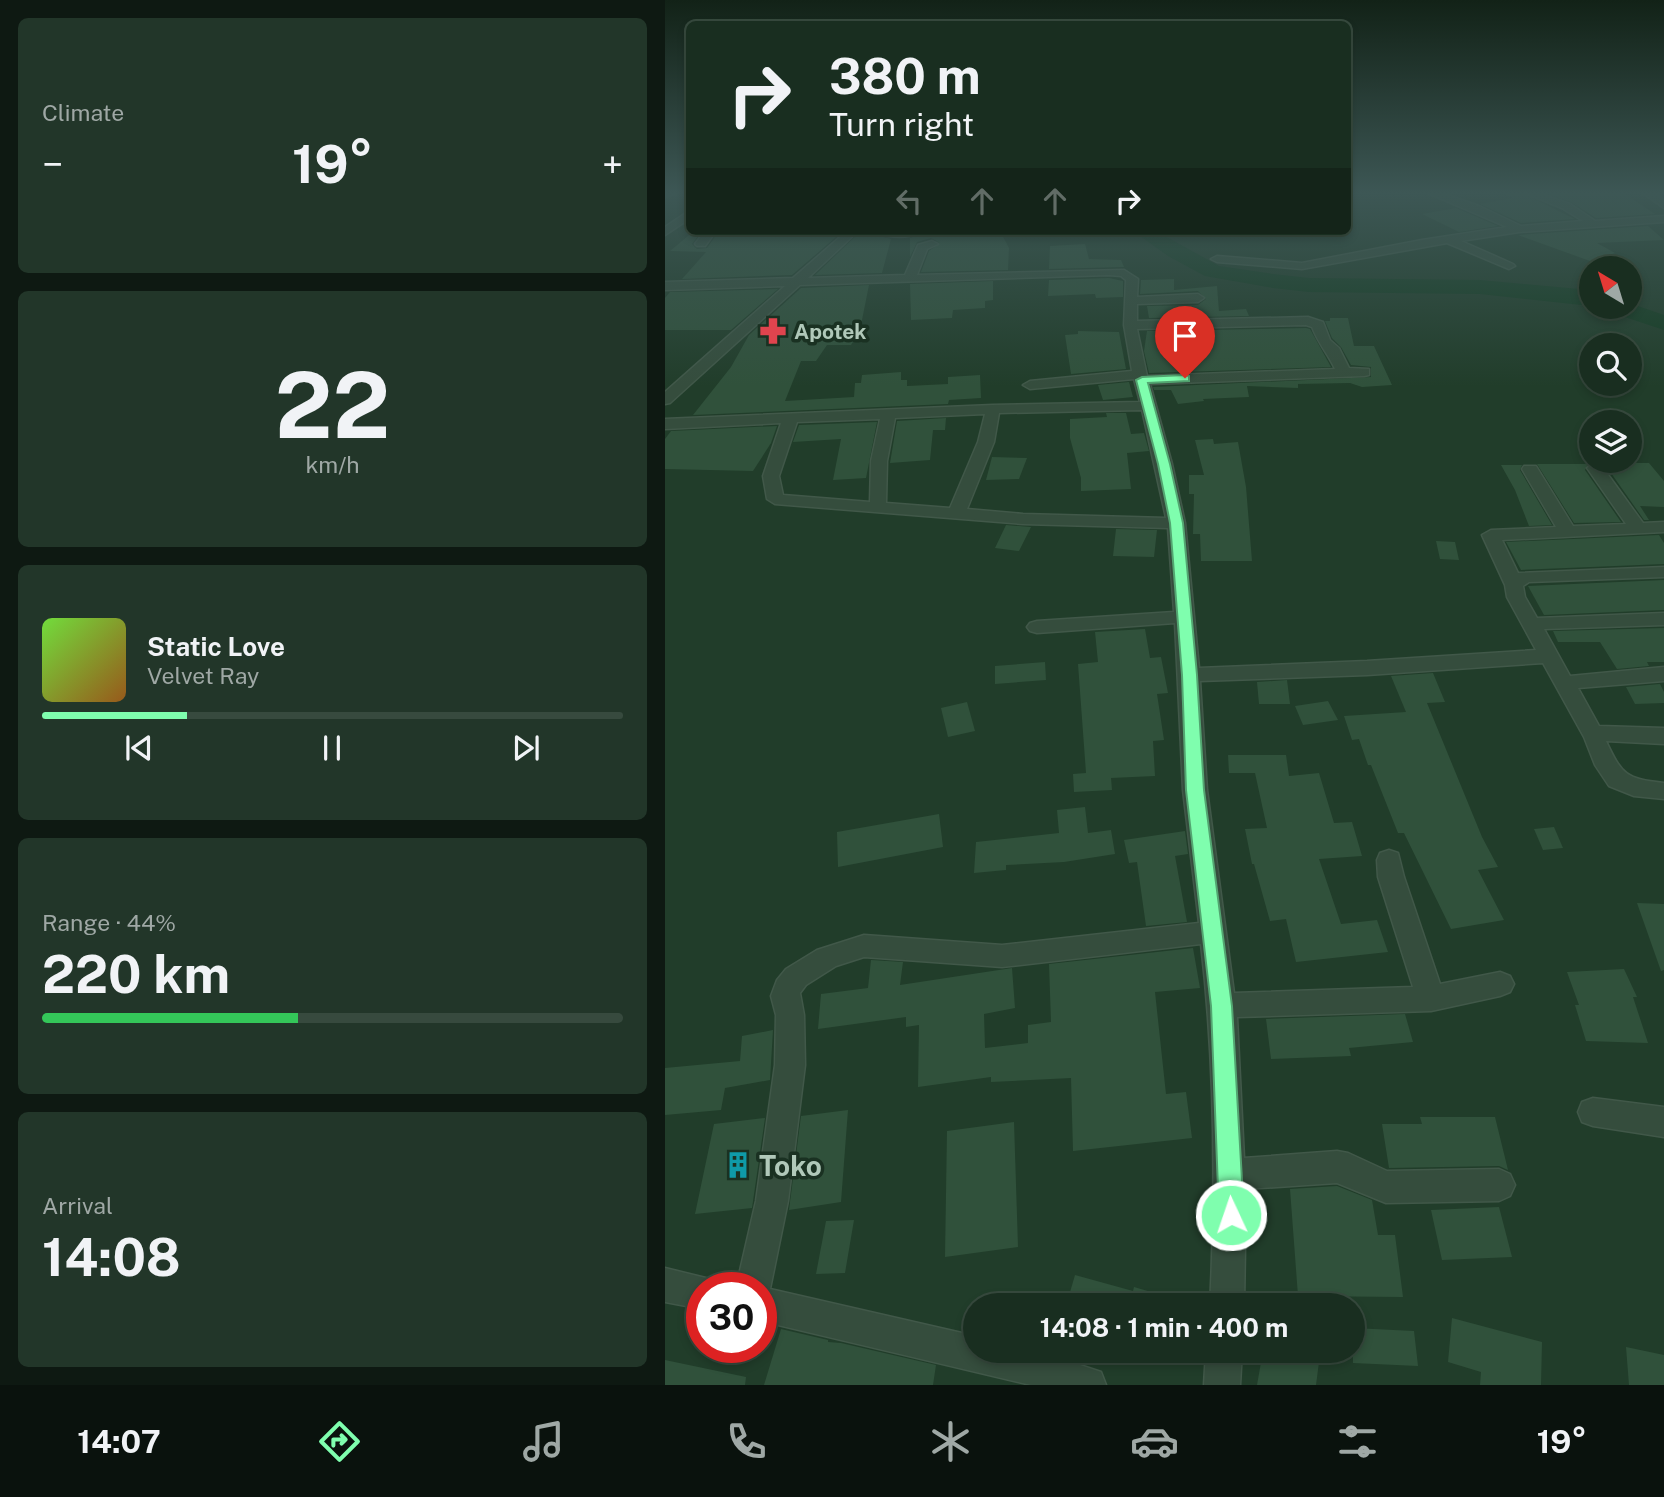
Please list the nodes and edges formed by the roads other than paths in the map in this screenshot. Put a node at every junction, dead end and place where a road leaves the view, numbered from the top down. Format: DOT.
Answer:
graph roads {
  1 [pos="824,258"];
  2 [pos="917,258"];
  3 [pos="1347,258"];
  4 [pos="1490,258"];
  5 [pos="1217,259"];
  6 [pos="1509,266"];
  7 [pos="911,280"];
  8 [pos="798,282"];
  9 [pos="665,286"];
  10 [pos="1198,298"];
  11 [pos="1131,301"];
  12 [pos="1130,326"];
  13 [pos="1364,372"];
  14 [pos="1344,373"];
  15 [pos="1141,377"];
  16 [pos="665,383"];
  17 [pos="684,383"];
  18 [pos="1030,385"];
  19 [pos="665,400"];
  20 [pos="1147,406"];
  21 [pos="993,409"];
  22 [pos="888,414"];
  23 [pos="790,420"];
  24 [pos="665,424"];
  25 [pos="1530,469"];
  26 [pos="1599,473"];
  27 [pos="878,506"];
  28 [pos="957,512"];
  29 [pos="1176,523"];
  30 [pos="1664,527"];
  31 [pos="1638,528"];
  32 [pos="1567,531"];
  33 [pos="1664,572"];
  34 [pos="1514,585"];
  35 [pos="1183,617"];
  36 [pos="1664,620"];
  37 [pos="1532,624"];
  38 [pos="1037,627"];
  39 [pos="1548,656"];
  40 [pos="1664,674"];
  41 [pos="1189,675"];
  42 [pos="1565,683"];
  43 [pos="1594,736"];
  44 [pos="1664,736"];
  45 [pos="1664,791"];
  46 [pos="1389,860"];
  47 [pos="1212,932"];
  48 [pos="1500,984"];
  49 [pos="1431,999"];
  50 [pos="1221,1006"];
  51 [pos="1594,1112"];
  52 [pos="1664,1122"];
  53 [pos="1229,1175"];
  54 [pos="1499,1185"];
  55 [pos="756,1272"];
  56 [pos="665,1285"];
  57 [pos="686,1289"];
  58 [pos="1228,1293"];
  59 [pos="777,1308"];
  60 [pos="1224,1363"];
  61 [pos="1088,1385"];
  62 [pos="1223,1385"];
  1 -- 8 [label="street"];
  2 -- 7 [label="street"];
  3 -- 5 [label="street"];
  4 -- 6 [label="street"];
  7 -- 8 [label="street"];
  7 -- 11 [label="street"];
  8 -- 9 [label="street"];
  8 -- 17 [label="street"];
  10 -- 11 [label="street"];
  11 -- 12 [label="street"];
  12 -- 14 [label="street"];
  12 -- 15 [label="street"];
  13 -- 14 [label="street"];
  14 -- 15 [label="street"];
  15 -- 18 [label="street"];
  15 -- 20 [label="street"];
  16 -- 17 [label="street"];
  17 -- 19 [label="street"];
  20 -- 21 [label="street"];
  20 -- 29 [label="street"];
  21 -- 22 [label="street"];
  21 -- 28 [label="street"];
  22 -- 23 [label="street"];
  22 -- 27 [label="street"];
  23 -- 24 [label="street"];
  23 -- 27 [label="street"];
  25 -- 32 [label="street"];
  26 -- 31 [label="street"];
  27 -- 28 [label="street"];
  28 -- 29 [label="street"];
  29 -- 35 [label="street"];
  30 -- 31 [label="street"];
  31 -- 32 [label="street"];
  32 -- 34 [label="street"];
  33 -- 34 [label="street"];
  34 -- 37 [label="street"];
  35 -- 38 [label="street"];
  35 -- 41 [label="street"];
  36 -- 37 [label="street"];
  37 -- 39 [label="street"];
  39 -- 41 [label="street"];
  39 -- 42 [label="street"];
  40 -- 42 [label="street"];
  41 -- 47 [label="street"];
  42 -- 43 [label="street"];
  43 -- 44 [label="street"];
  43 -- 45 [label="street"];
  46 -- 49 [label="street"];
  47 -- 50 [label="street"];
  47 -- 55 [label="street"];
  48 -- 49 [label="street"];
  49 -- 50 [label="street"];
  50 -- 53 [label="street"];
  51 -- 52 [label="street"];
  53 -- 54 [label="street"];
  53 -- 58 [label="street"];
  56 -- 57 [label="street"];
  59 -- 61 [label="street"];
  60 -- 62 [label="street"];
}
